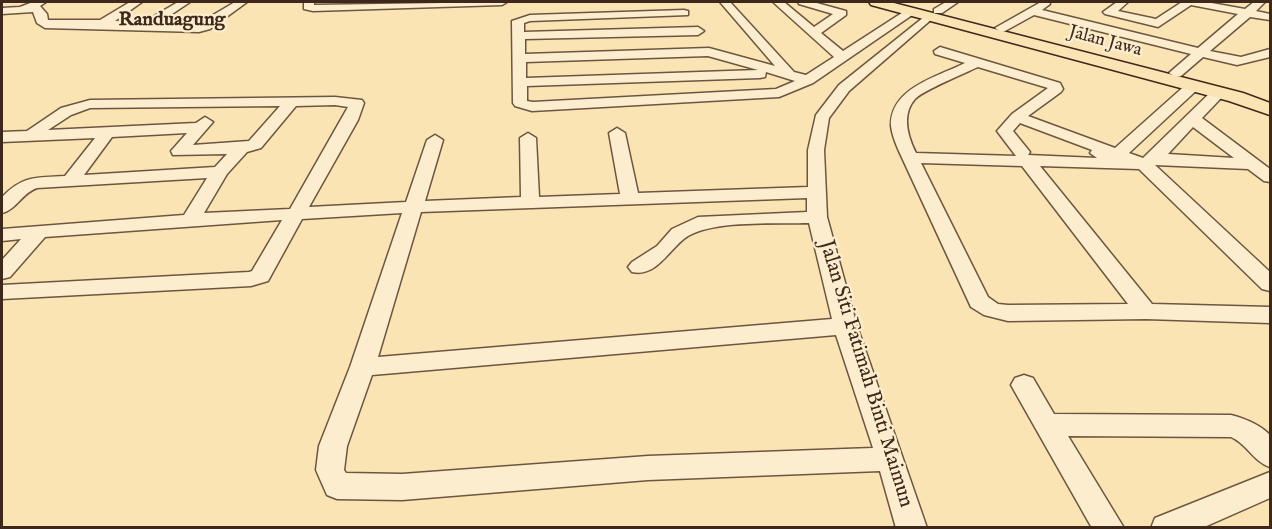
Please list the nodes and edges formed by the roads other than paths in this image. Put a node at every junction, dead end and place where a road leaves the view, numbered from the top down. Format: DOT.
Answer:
graph roads {
  1 [pos="41,2"];
  2 [pos="137,2"];
  3 [pos="185,2"];
  4 [pos="242,2"];
  5 [pos="309,2"];
  6 [pos="420,2"];
  7 [pos="482,2"];
  8 [pos="502,2"];
  9 [pos="725,2"];
  10 [pos="778,2"];
  11 [pos="803,2"];
  12 [pos="876,2"];
  13 [pos="952,2"];
  14 [pos="1050,2"];
  15 [pos="1123,2"];
  16 [pos="1190,2"];
  17 [pos="1260,2"];
  18 [pos="438,4"];
  19 [pos="680,7"];
  20 [pos="921,8"];
  21 [pos="26,9"];
  22 [pos="2,11"];
  23 [pos="1033,11"];
  24 [pos="1247,13"];
  25 [pos="1270,18"];
  26 [pos="2,20"];
  27 [pos="104,24"];
  28 [pos="146,26"];
  29 [pos="1001,28"];
  30 [pos="698,31"];
  31 [pos="813,32"];
  32 [pos="517,36"];
  33 [pos="940,51"];
  34 [pos="709,52"];
  35 [pos="1203,52"];
  36 [pos="1270,53"];
  37 [pos="842,57"];
  38 [pos="519,58"];
  39 [pos="1111,60"];
  40 [pos="977,62"];
  41 [pos="1176,73"];
  42 [pos="736,74"];
  43 [pos="789,74"];
  44 [pos="624,78"];
  45 [pos="808,80"];
  46 [pos="521,82"];
  47 [pos="1194,86"];
  48 [pos="1219,92"];
  49 [pos="748,96"];
  50 [pos="1270,99"];
  51 [pos="226,101"];
  52 [pos="292,101"];
  53 [pos="627,102"];
  54 [pos="1270,109"];
  55 [pos="1017,117"];
  56 [pos="1193,119"];
  57 [pos="200,128"];
  58 [pos="107,133"];
  59 [pos="616,133"];
  60 [pos="32,135"];
  61 [pos="2,137"];
  62 [pos="528,138"];
  63 [pos="435,140"];
  64 [pos="241,148"];
  65 [pos="908,153"];
  66 [pos="1119,153"];
  67 [pos="1024,156"];
  68 [pos="1149,161"];
  69 [pos="1253,164"];
  70 [pos="220,171"];
  71 [pos="1270,177"];
  72 [pos="72,179"];
  73 [pos="818,192"];
  74 [pos="630,199"];
  75 [pos="530,202"];
  76 [pos="2,207"];
  77 [pos="415,207"];
  78 [pos="297,213"];
  79 [pos="817,217"];
  80 [pos="190,220"];
  81 [pos="40,231"];
  82 [pos="2,235"];
  83 [pos="639,267"];
  84 [pos="2,272"];
  85 [pos="1270,284"];
  86 [pos="2,292"];
  87 [pos="1146,311"];
  88 [pos="1270,315"];
  89 [pos="845,326"];
  90 [pos="362,367"];
  91 [pos="1024,385"];
  92 [pos="1046,425"];
  93 [pos="1270,455"];
  94 [pos="891,459"];
  95 [pos="1270,485"];
  96 [pos="912,528"];
  97 [pos="1109,528"];
  98 [pos="1166,528"];
  1 -- 21 [label="street"];
  2 -- 27 [label="street"];
  3 -- 28 [label="street"];
  4 -- 28 [label="street"];
  5 -- 18 [label="street"];
  6 -- 18 [label="street"];
  7 -- 8 [label="street"];
  7 -- 18 [label="street"];
  9 -- 43 [label="street"];
  10 -- 31 [label="street"];
  11 -- 31 [label="street"];
  12 -- 20 [label="main road"];
  13 -- 20 [label="street"];
  14 -- 23 [label="street"];
  15 -- 16 [label="street"];
  16 -- 24 [label="street"];
  17 -- 24 [label="street"];
  19 -- 30 [label="street"];
  19 -- 32 [label="street"];
  20 -- 29 [label="main road, Jalan Jawa"];
  20 -- 37 [label="street"];
  20 -- 39 [label="main road, Jalan Jawa"];
  20 -- 73 [label="street, Jalan Siti Fatimah Binti Maimun"];
  21 -- 22 [label="street"];
  21 -- 26 [label="street"];
  21 -- 27 [label="street"];
  23 -- 29 [label="street"];
  23 -- 35 [label="street"];
  24 -- 25 [label="street"];
  24 -- 35 [label="street"];
  27 -- 28 [label="street"];
  29 -- 39 [label="main road, Jalan Jawa"];
  30 -- 32 [label="street"];
  30 -- 34 [label="street"];
  31 -- 37 [label="street"];
  32 -- 38 [label="street"];
  33 -- 40 [label="street"];
  34 -- 38 [label="street"];
  34 -- 43 [label="street"];
  35 -- 36 [label="street"];
  35 -- 41 [label="street"];
  37 -- 45 [label="street"];
  38 -- 46 [label="street"];
  39 -- 41 [label="main road, Jalan Jawa"];
  39 -- 47 [label="main road, Jalan Jawa"];
  40 -- 55 [label="street"];
  40 -- 65 [label="street"];
  41 -- 50 [label="main road, Jalan Jawa"];
  42 -- 43 [label="street"];
  42 -- 44 [label="street"];
  42 -- 49 [label="street"];
  43 -- 45 [label="street"];
  44 -- 46 [label="street"];
  44 -- 53 [label="street"];
  45 -- 49 [label="street"];
  46 -- 53 [label="street"];
  47 -- 48 [label="main road, Jalan Jawa"];
  47 -- 66 [label="street"];
  48 -- 54 [label="main road, Jalan Jawa"];
  48 -- 56 [label="street"];
  49 -- 53 [label="street"];
  51 -- 52 [label="street"];
  51 -- 57 [label="street"];
  51 -- 60 [label="street"];
  52 -- 64 [label="street"];
  52 -- 78 [label="street"];
  55 -- 66 [label="street"];
  55 -- 67 [label="street"];
  56 -- 68 [label="street"];
  56 -- 69 [label="street"];
  57 -- 58 [label="street"];
  57 -- 64 [label="street"];
  58 -- 60 [label="street"];
  58 -- 72 [label="street"];
  59 -- 74 [label="street"];
  60 -- 61 [label="street"];
  62 -- 75 [label="street"];
  63 -- 77 [label="street"];
  64 -- 70 [label="street"];
  65 -- 67 [label="street"];
  65 -- 87 [label="street"];
  66 -- 67 [label="street"];
  66 -- 68 [label="street"];
  67 -- 68 [label="street"];
  67 -- 87 [label="street"];
  68 -- 69 [label="street"];
  68 -- 85 [label="street"];
  69 -- 71 [label="street"];
  70 -- 72 [label="street"];
  70 -- 80 [label="street"];
  72 -- 76 [label="street"];
  73 -- 74 [label="street"];
  73 -- 79 [label="street, Jalan Siti Fatimah Binti Maimun"];
  74 -- 75 [label="street"];
  75 -- 77 [label="street"];
  77 -- 78 [label="street"];
  77 -- 90 [label="street"];
  78 -- 80 [label="street"];
  78 -- 86 [label="street"];
  79 -- 83 [label="street"];
  79 -- 89 [label="street, Jalan Siti Fatimah Binti Maimun"];
  80 -- 81 [label="street"];
  81 -- 82 [label="street"];
  81 -- 84 [label="street"];
  87 -- 88 [label="street"];
  89 -- 90 [label="street"];
  89 -- 94 [label="street, Jalan Siti Fatimah Binti Maimun"];
  90 -- 94 [label="street"];
  91 -- 92 [label="street"];
  92 -- 93 [label="street"];
  92 -- 97 [label="street"];
  94 -- 96 [label="street, Jalan Siti Fatimah Binti Maimun"];
  95 -- 98 [label="street"];
}
